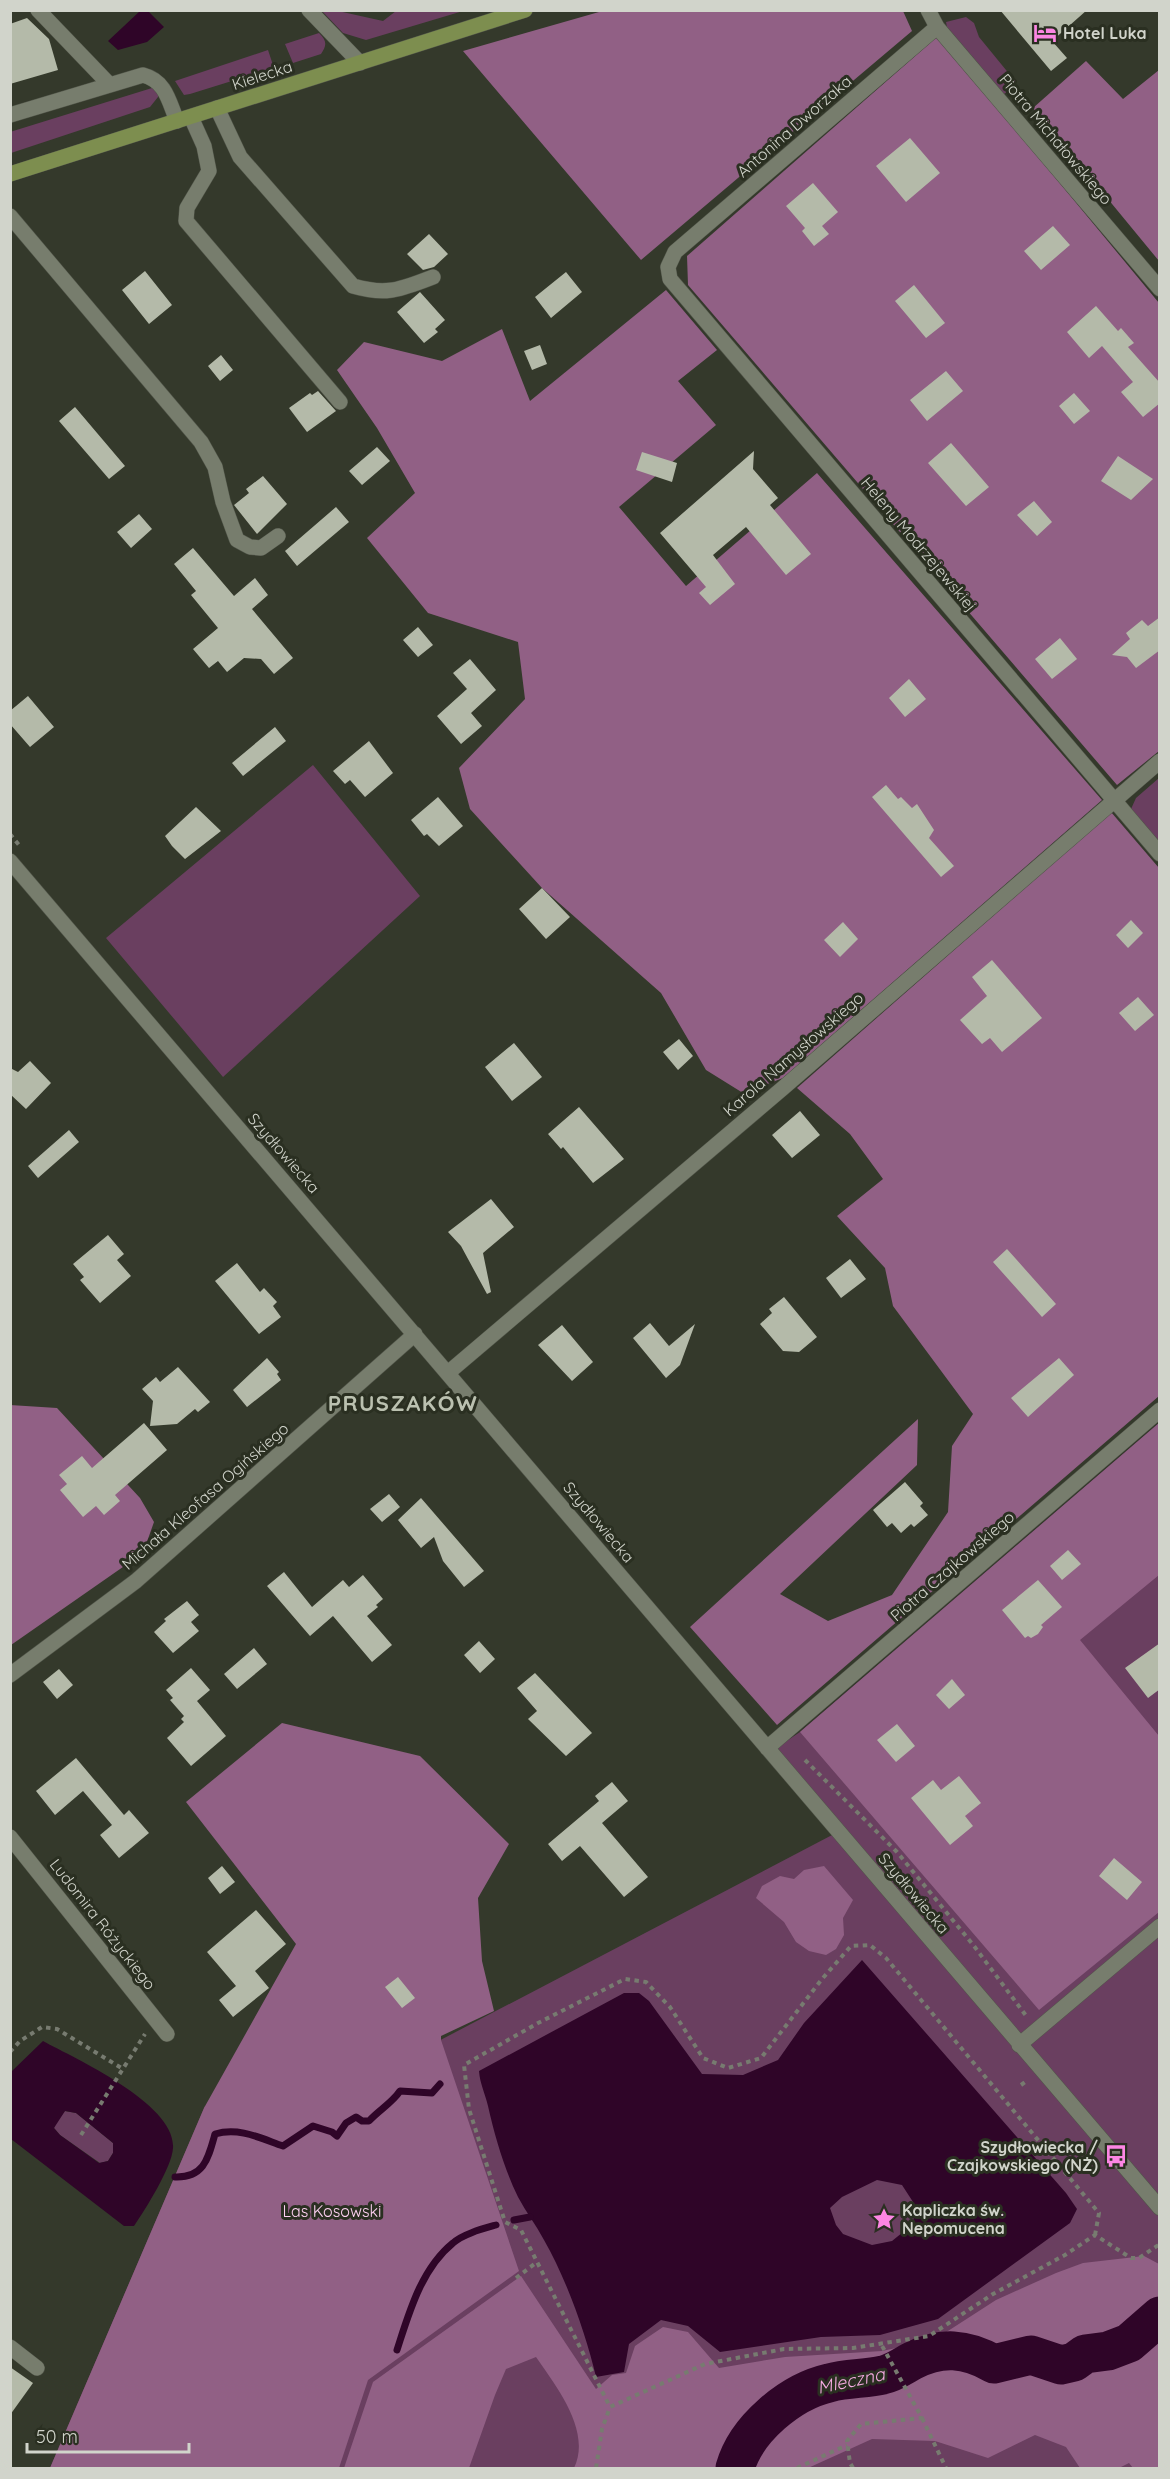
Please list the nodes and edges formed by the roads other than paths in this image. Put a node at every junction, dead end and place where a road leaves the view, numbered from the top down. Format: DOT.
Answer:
graph roads {
  1 [pos="38,10"];
  2 [pos="309,10"];
  3 [pos="525,10"];
  4 [pos="928,10"];
  5 [pos="937,27"];
  6 [pos="360,63"];
  7 [pos="109,84"];
  8 [pos="217,108"];
  9 [pos="10,115"];
  10 [pos="184,119"];
  11 [pos="10,174"];
  12 [pos="10,216"];
  13 [pos="675,252"];
  14 [pos="433,277"];
  15 [pos="1160,289"];
  16 [pos="340,402"];
  17 [pos="278,536"];
  18 [pos="1160,761"];
  19 [pos="1113,799"];
  20 [pos="1160,854"];
  21 [pos="10,861"];
  22 [pos="415,1334"];
  23 [pos="448,1372"];
  24 [pos="1160,1410"];
  25 [pos="10,1675"];
  26 [pos="766,1748"];
  27 [pos="10,1837"];
  28 [pos="1160,1926"];
  29 [pos="167,2034"];
  30 [pos="1019,2045"];
  31 [pos="1160,2208"];
  32 [pos="10,2347"];
  33 [pos="37,2368"];
  1 -- 7 [label="street"];
  2 -- 6 [label="street"];
  3 -- 6 [label="main road, Kielecka"];
  4 -- 5 [label="street, Piotra Michałowskiego"];
  5 -- 13 [label="street, Antonina Dworzaka"];
  5 -- 15 [label="street, Piotra Michałowskiego"];
  6 -- 8 [label="main road, Kielecka"];
  7 -- 9 [label="street"];
  7 -- 10 [label="street"];
  8 -- 10 [label="main road, Kielecka"];
  8 -- 14 [label="street"];
  10 -- 11 [label="main road, Kielecka"];
  10 -- 16 [label="street"];
  12 -- 17 [label="street"];
  13 -- 19 [label="street, Heleny Modrzejewskiej"];
  18 -- 19 [label="street, Karola Namysłowskiego"];
  19 -- 20 [label="street, Heleny Modrzejewskiej"];
  19 -- 23 [label="street, Karola Namysłowskiego"];
  21 -- 22 [label="street, Szydłowiecka"];
  22 -- 23 [label="street, Szydłowiecka"];
  22 -- 25 [label="street, Michała Kleofasa Ogińskiego"];
  23 -- 26 [label="street, Szydłowiecka"];
  24 -- 26 [label="street, Piotra Czajkowskiego"];
  26 -- 30 [label="street, Szydłowiecka"];
  27 -- 29 [label="street, Ludomira Różyckiego"];
  28 -- 30 [label="street"];
  30 -- 31 [label="street, Szydłowiecka"];
  32 -- 33 [label="street"];
}
